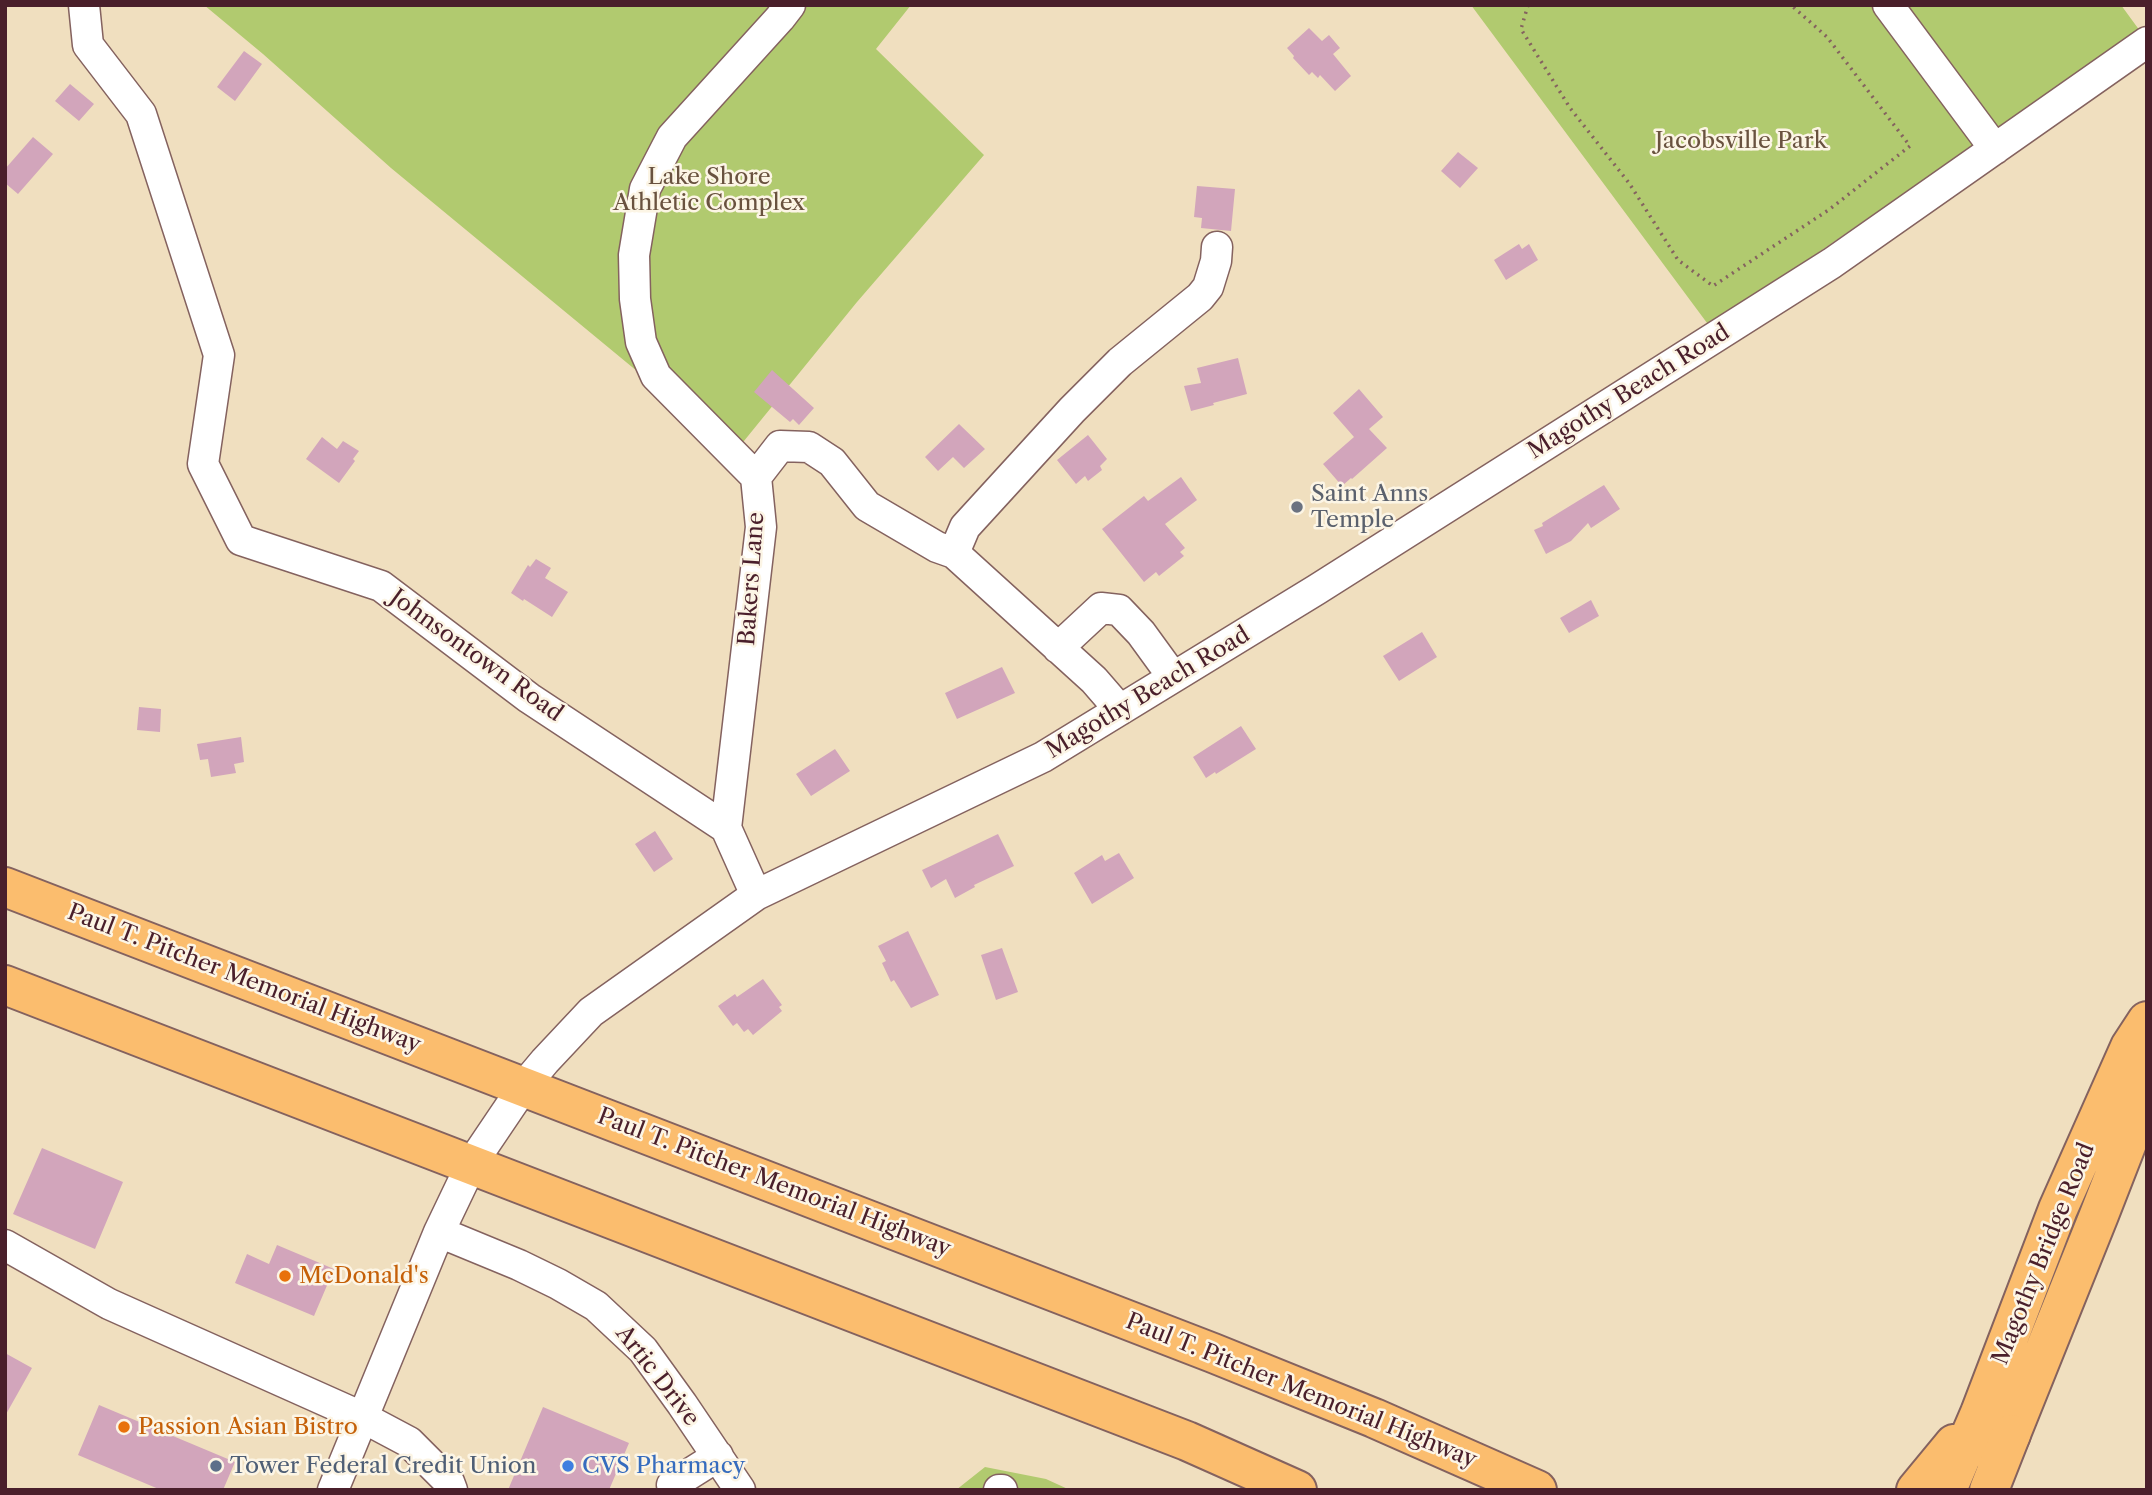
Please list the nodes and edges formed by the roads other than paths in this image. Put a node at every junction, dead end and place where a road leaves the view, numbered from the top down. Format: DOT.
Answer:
graph roads {
  1 [pos="84,5"];
  2 [pos="790,5"];
  3 [pos="1888,5"];
  4 [pos="2147,43"];
  5 [pos="1995,149"];
  6 [pos="1217,247"];
  7 [pos="756,477"];
  8 [pos="954,553"];
  9 [pos="1058,648"];
  10 [pos="1173,677"];
  11 [pos="1120,710"];
  12 [pos="726,828"];
  13 [pos="5,887"];
  14 [pos="756,895"];
  15 [pos="5,985"];
  16 [pos="2147,1021"];
  17 [pos="2147,1079"];
  18 [pos="524,1086"];
  19 [pos="472,1163"];
  20 [pos="439,1232"];
  21 [pos="5,1245"];
  22 [pos="1980,1413"];
  23 [pos="362,1417"];
  24 [pos="2011,1434"];
  25 [pos="718,1457"];
  26 [pos="672,1485"];
  27 [pos="333,1490"];
  28 [pos="452,1490"];
  29 [pos="740,1490"];
  30 [pos="1297,1490"];
  31 [pos="1537,1490"];
  32 [pos="1916,1490"];
  33 [pos="1947,1490"];
  34 [pos="1983,1490"];
  35 [pos="1989,1490"];
  1 -- 12 [label="street, Johnsontown Road"];
  2 -- 7 [label="street"];
  3 -- 5 [label="street"];
  4 -- 5 [label="street, Magothy Beach Road"];
  5 -- 10 [label="street, Magothy Beach Road"];
  6 -- 8 [label="street"];
  7 -- 8 [label="street"];
  7 -- 12 [label="street, Bakers Lane"];
  8 -- 9 [label="street"];
  9 -- 10 [label="street"];
  9 -- 11 [label="street"];
  10 -- 11 [label="street, Magothy Beach Road"];
  11 -- 14 [label="street, Magothy Beach Road"];
  12 -- 14 [label="street"];
  13 -- 18 [label="main road, Paul T. Pitcher Memorial Highway"];
  14 -- 18 [label="street, Magothy Beach Road"];
  15 -- 19 [label="main road"];
  16 -- 22 [label="main road, Magothy Bridge Road"];
  17 -- 24 [label="main road, Magothy Bridge Road"];
  18 -- 19 [label="street, Magothy Beach Road"];
  18 -- 31 [label="main road, Paul T. Pitcher Memorial Highway"];
  19 -- 20 [label="street, Magothy Beach Road"];
  19 -- 30 [label="main road"];
  20 -- 23 [label="street, Magothy Beach Road"];
  20 -- 25 [label="street, Artic Drive"];
  21 -- 23 [label="street"];
  22 -- 32 [label="main road"];
  22 -- 33 [label="main road, Magothy Bridge Road"];
  23 -- 27 [label="street, Magothy Beach Road"];
  23 -- 28 [label="street"];
  24 -- 34 [label="main road, Magothy Bridge Road"];
  24 -- 35 [label="main road"];
  25 -- 26 [label="street"];
  25 -- 29 [label="street, Artic Drive"];
}
